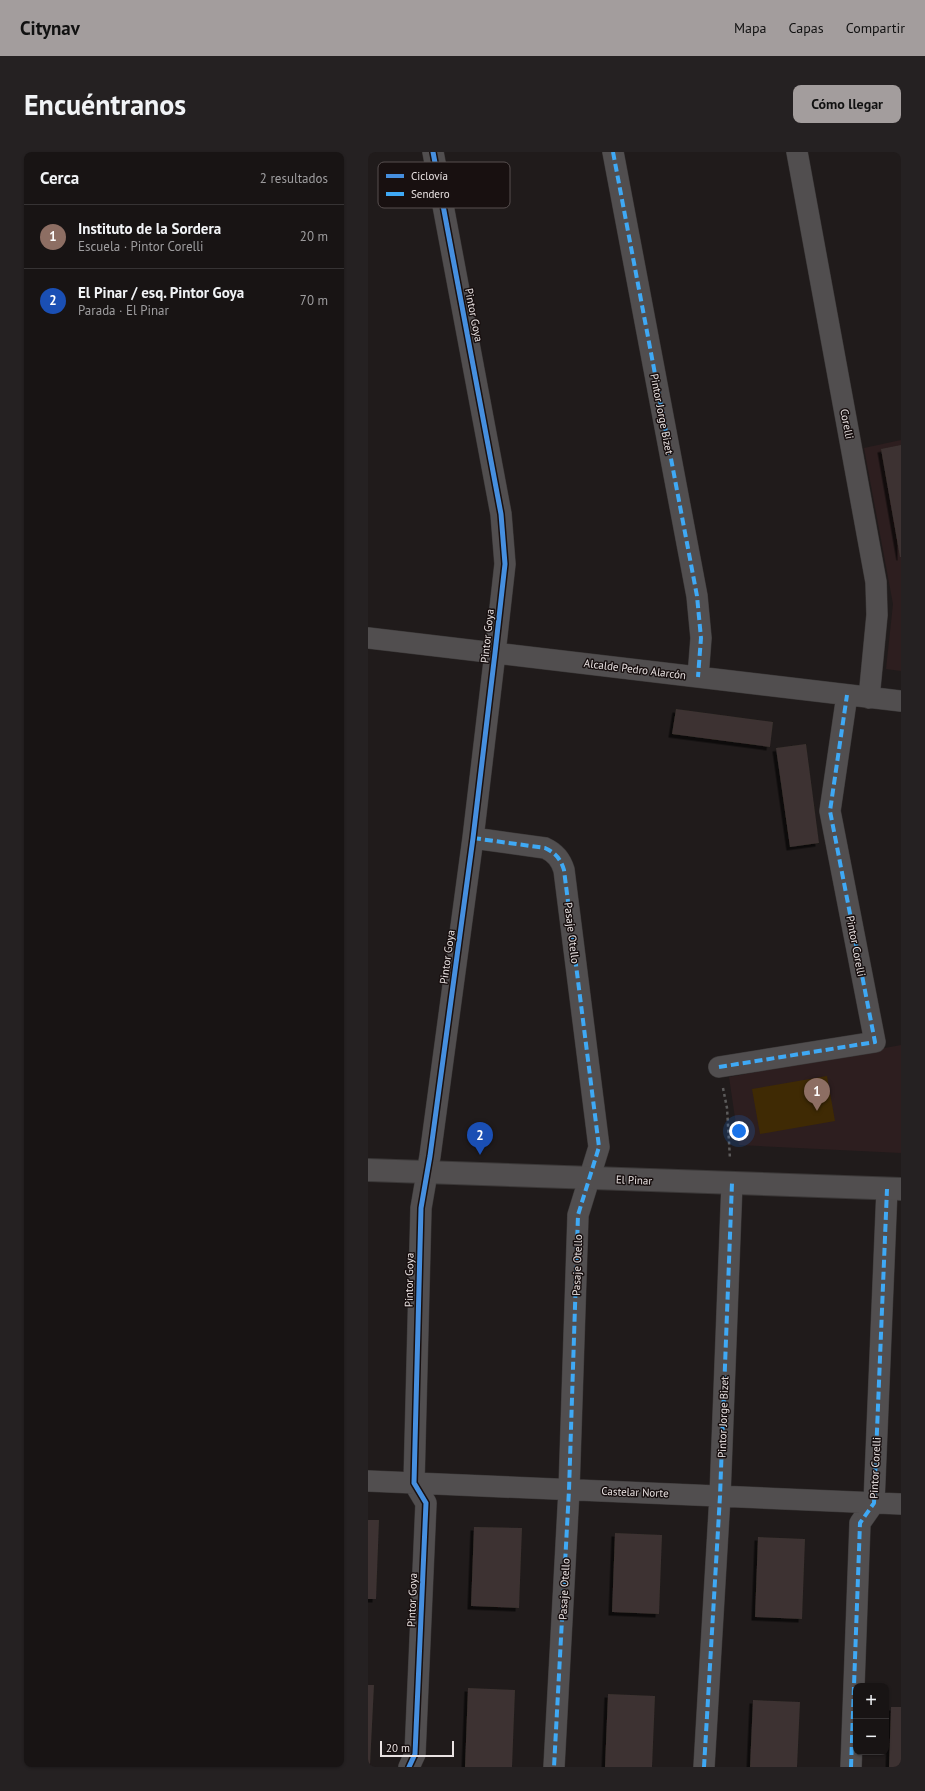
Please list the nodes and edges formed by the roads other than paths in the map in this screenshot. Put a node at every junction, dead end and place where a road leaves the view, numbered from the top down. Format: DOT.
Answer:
graph roads {
  1 [pos="433,152"];
  2 [pos="613,152"];
  3 [pos="797,152"];
  4 [pos="435,162"];
  5 [pos="443,208"];
  6 [pos="368,638"];
  7 [pos="496,653"];
  8 [pos="698,677"];
  9 [pos="847,695"];
  10 [pos="869,698"];
  11 [pos="901,701"];
  12 [pos="473,838"];
  13 [pos="719,1067"];
  14 [pos="368,1170"];
  15 [pos="427,1173"];
  16 [pos="589,1178"];
  17 [pos="732,1183"];
  18 [pos="894,1189"];
  19 [pos="368,1481"];
  20 [pos="414,1483"];
  21 [pos="569,1490"];
  22 [pos="720,1496"];
  23 [pos="874,1503"];
  24 [pos="901,1504"];
  25 [pos="409,1767"];
  26 [pos="554,1767"];
  27 [pos="704,1767"];
  28 [pos="851,1767"];
  1 -- 4 [label="street, Pintor Goya"];
  2 -- 8 [label="street, Pintor Jorge Bizet"];
  3 -- 10 [label="street, Corelli"];
  5 -- 7 [label="street, Pintor Goya"];
  6 -- 7 [label="street, Alcalde Pedro Alarcón"];
  7 -- 8 [label="street, Alcalde Pedro Alarcón"];
  7 -- 12 [label="street, Pintor Goya"];
  8 -- 9 [label="street, Alcalde Pedro Alarcón"];
  9 -- 10 [label="street, Alcalde Pedro Alarcón"];
  9 -- 13 [label="street, Pintor Corelli"];
  10 -- 11 [label="street, Alcalde Pedro Alarcón"];
  12 -- 15 [label="street, Pintor Goya"];
  12 -- 16 [label="street, Pasaje Otello"];
  14 -- 15 [label="street, El Pinar"];
  15 -- 16 [label="street, El Pinar"];
  15 -- 20 [label="street, Pintor Goya"];
  16 -- 17 [label="street, El Pinar"];
  16 -- 21 [label="street, Pasaje Otello"];
  17 -- 18 [label="street, El Pinar"];
  17 -- 22 [label="street, Pintor Jorge Bizet"];
  18 -- 23 [label="street, Pintor Corelli"];
  19 -- 20 [label="street, Castelar Norte"];
  20 -- 21 [label="street, Castelar Norte"];
  20 -- 25 [label="street, Pintor Goya"];
  21 -- 22 [label="street, Castelar Norte"];
  21 -- 26 [label="street, Pasaje Otello"];
  22 -- 23 [label="street, Castelar Norte"];
  22 -- 27 [label="street, Pintor Jorge Bizet"];
  23 -- 24 [label="street, Castelar Norte"];
  23 -- 28 [label="street, Pintor Corelli"];
}
